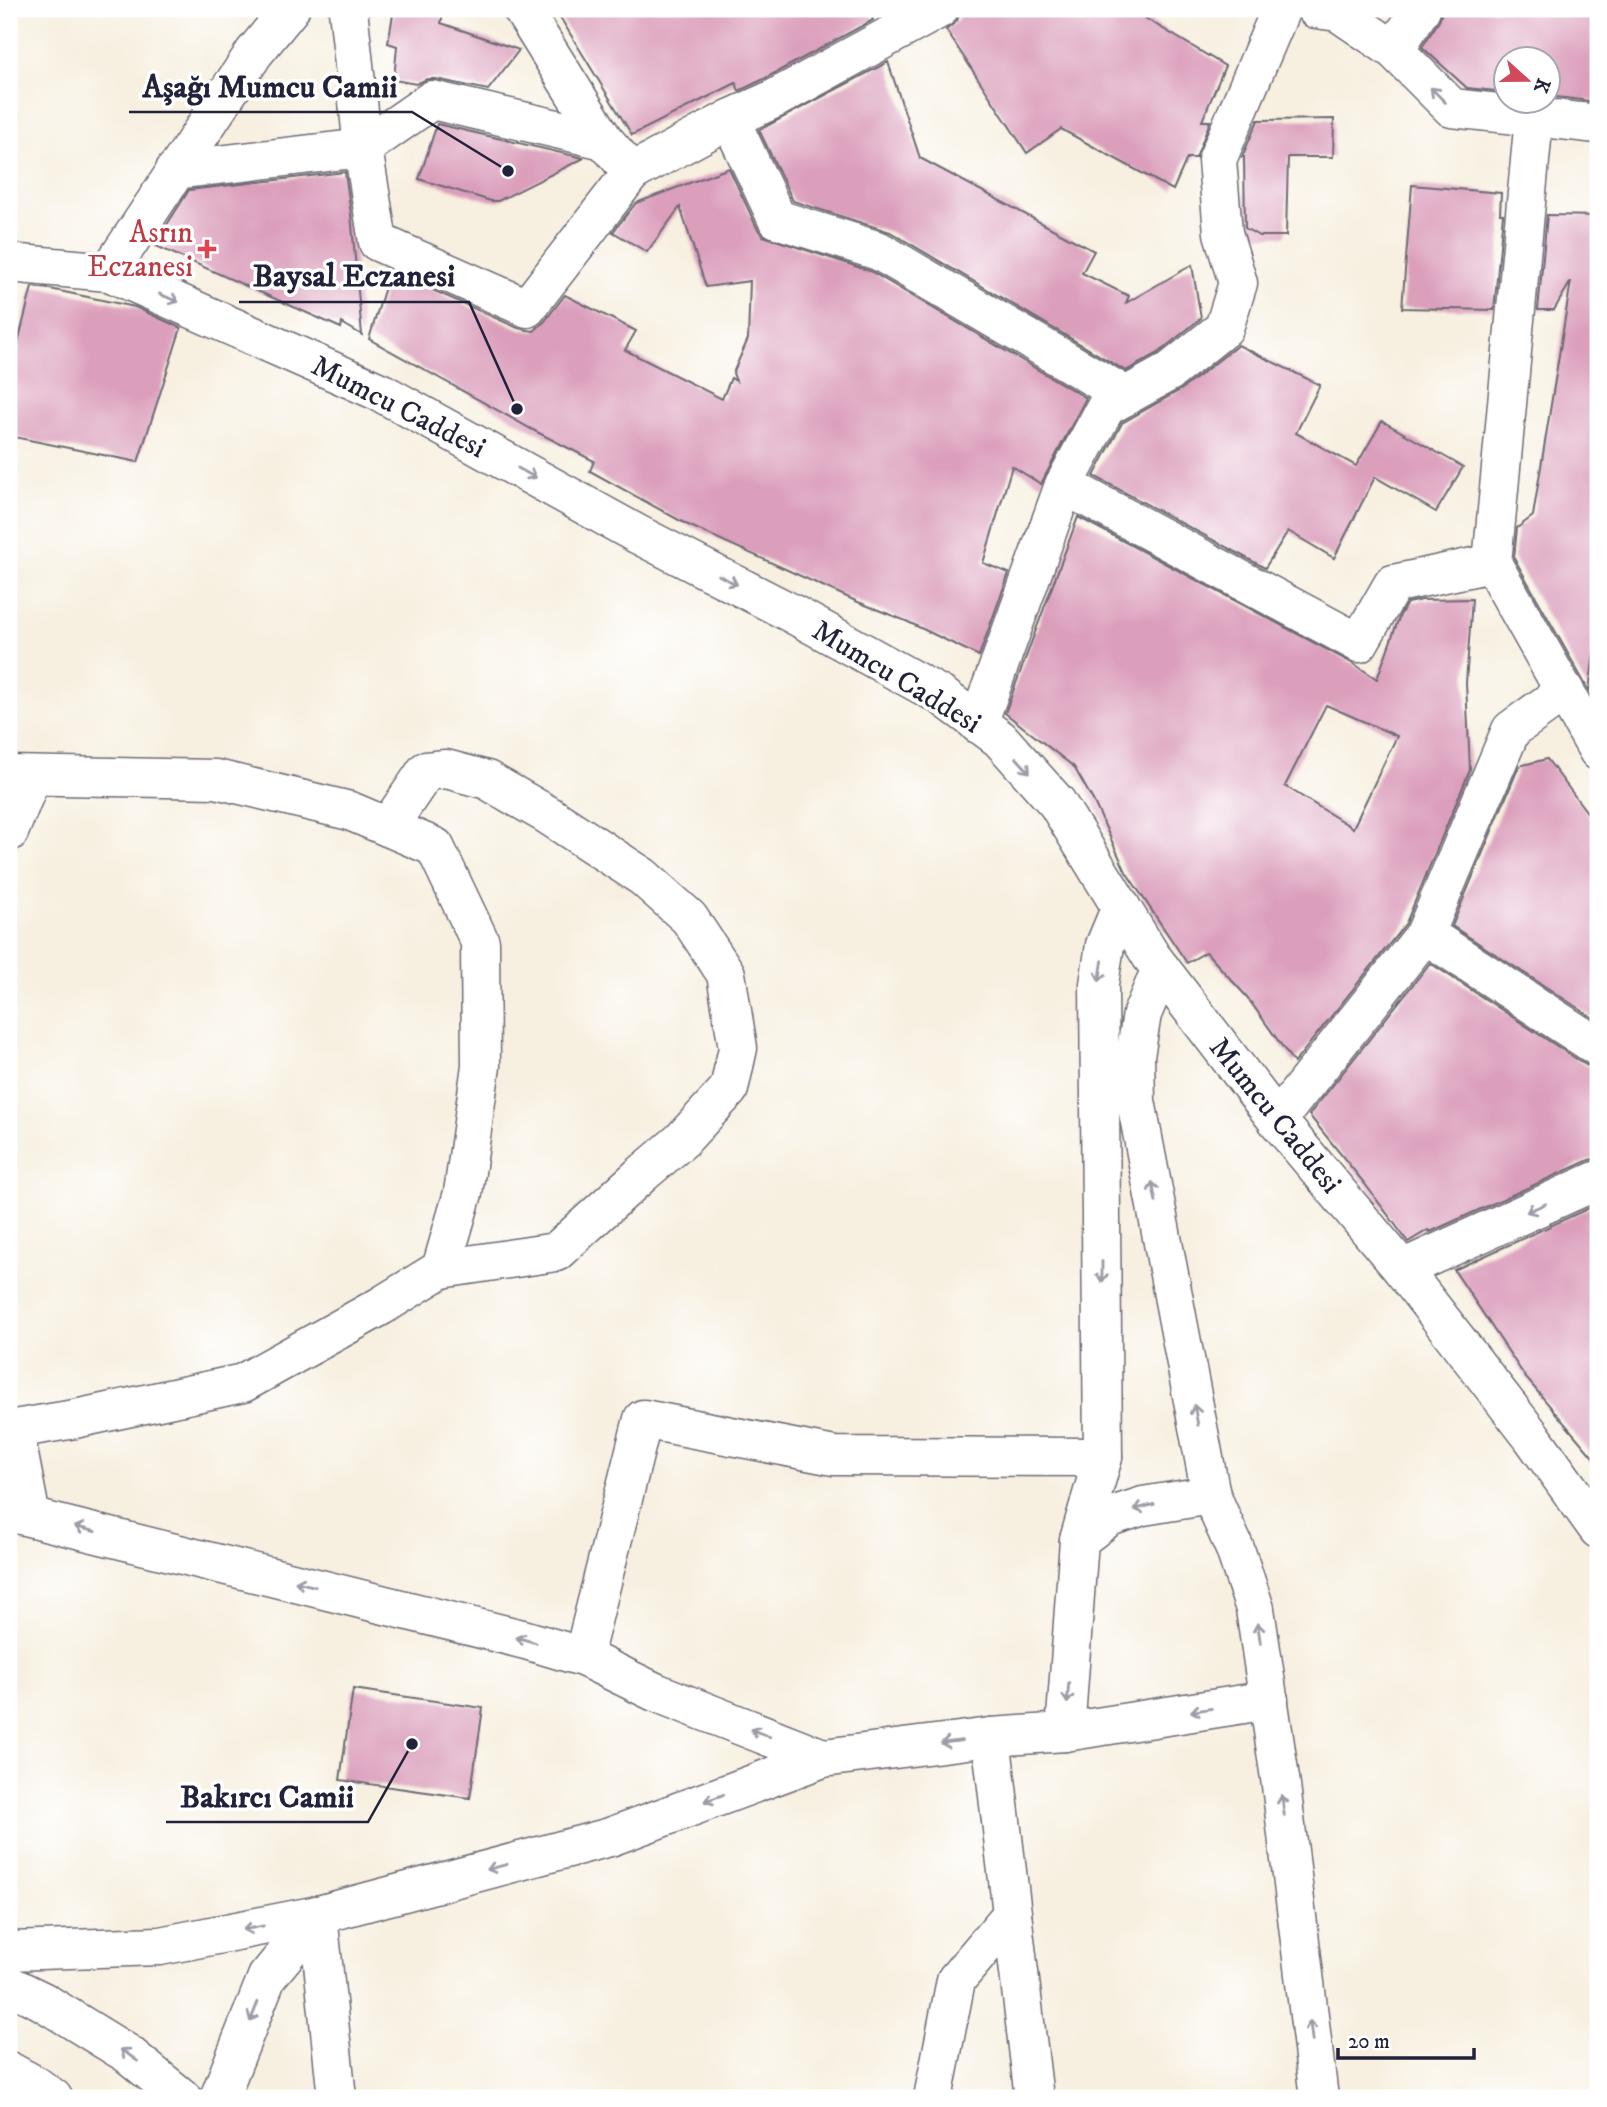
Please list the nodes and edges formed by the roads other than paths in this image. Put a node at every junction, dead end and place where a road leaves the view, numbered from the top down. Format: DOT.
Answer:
graph roads {
  1 [pos="290,9"];
  2 [pos="348,9"];
  3 [pos="522,9"];
  4 [pos="939,9"];
  5 [pos="1281,9"];
  6 [pos="1316,9"];
  7 [pos="1421,9"];
  8 [pos="1394,50"];
  9 [pos="1534,118"];
  10 [pos="730,119"];
  11 [pos="1598,124"];
  12 [pos="604,140"];
  13 [pos="363,148"];
  14 [pos="176,170"];
  15 [pos="632,172"];
  16 [pos="9,263"];
  17 [pos="109,272"];
  18 [pos="1126,396"];
  19 [pos="1064,485"];
  20 [pos="1492,563"];
  21 [pos="1565,691"];
  22 [pos="978,724"];
  23 [pos="1598,751"];
  24 [pos="21,775"];
  25 [pos="388,827"];
  26 [pos="9,832"];
  27 [pos="1121,907"];
  28 [pos="1425,934"];
  29 [pos="1161,969"];
  30 [pos="1598,1046"];
  31 [pos="1277,1120"];
  32 [pos="1598,1180"];
  33 [pos="441,1269"];
  34 [pos="1402,1269"];
  35 [pos="11,1423"];
  36 [pos="1103,1457"];
  37 [pos="1211,1495"];
  38 [pos="20,1514"];
  39 [pos="1598,1529"];
  40 [pos="1079,1540"];
  41 [pos="583,1657"];
  42 [pos="1269,1700"];
  43 [pos="1066,1732"];
  44 [pos="991,1737"];
  45 [pos="824,1758"];
  46 [pos="1012,1914"];
  47 [pos="318,1915"];
  48 [pos="9,1951"];
  49 [pos="9,1985"];
  50 [pos="9,2071"];
  51 [pos="52,2098"];
  52 [pos="182,2098"];
  53 [pos="219,2098"];
  54 [pos="337,2098"];
  55 [pos="933,2098"];
  56 [pos="1034,2098"];
  57 [pos="1319,2098"];
  1 -- 14 [label="street"];
  2 -- 13 [label="street"];
  3 -- 12 [label="street"];
  4 -- 10 [label="street"];
  5 -- 18 [label="street"];
  6 -- 8 [label="street"];
  7 -- 8 [label="street"];
  9 -- 8 [label="street, one-way"];
  9 -- 11 [label="street"];
  9 -- 20 [label="street"];
  10 -- 15 [label="street"];
  10 -- 18 [label="street"];
  12 -- 13 [label="street"];
  12 -- 15 [label="street"];
  13 -- 14 [label="street"];
  13 -- 15 [label="street"];
  14 -- 17 [label="street"];
  16 -- 17 [label="street, Mumcu Caddesi"];
  17 -- 22 [label="street, Mumcu Caddesi, one-way"];
  18 -- 19 [label="street"];
  19 -- 20 [label="street"];
  19 -- 22 [label="street"];
  20 -- 21 [label="street"];
  21 -- 23 [label="street"];
  21 -- 28 [label="street"];
  22 -- 27 [label="street, Mumcu Caddesi, one-way"];
  24 -- 25 [label="street"];
  24 -- 26 [label="street"];
  25 -- 33 [label="street"];
  25 -- 33 [label="street"];
  27 -- 29 [label="street, Mumcu Caddesi"];
  27 -- 36 [label="street, one-way"];
  28 -- 30 [label="street"];
  28 -- 31 [label="street"];
  29 -- 31 [label="street, Mumcu Caddesi"];
  37 -- 29 [label="street, one-way"];
  31 -- 34 [label="street, Mumcu Caddesi"];
  32 -- 34 [label="street, one-way"];
  33 -- 35 [label="street"];
  34 -- 39 [label="street, Mumcu Caddesi"];
  35 -- 38 [label="street"];
  36 -- 40 [label="street"];
  36 -- 41 [label="street"];
  37 -- 40 [label="street, one-way"];
  42 -- 37 [label="street, one-way"];
  41 -- 38 [label="street, one-way"];
  40 -- 43 [label="street, one-way"];
  45 -- 41 [label="street, one-way"];
  42 -- 43 [label="street, one-way"];
  57 -- 42 [label="street, one-way"];
  43 -- 44 [label="street"];
  44 -- 45 [label="street, one-way"];
  44 -- 46 [label="street"];
  45 -- 47 [label="street, one-way"];
  46 -- 55 [label="street"];
  46 -- 56 [label="street"];
  47 -- 48 [label="street, one-way"];
  47 -- 53 [label="street, one-way"];
  47 -- 54 [label="street"];
  52 -- 49 [label="street, one-way"];
  50 -- 51 [label="street"];
}
